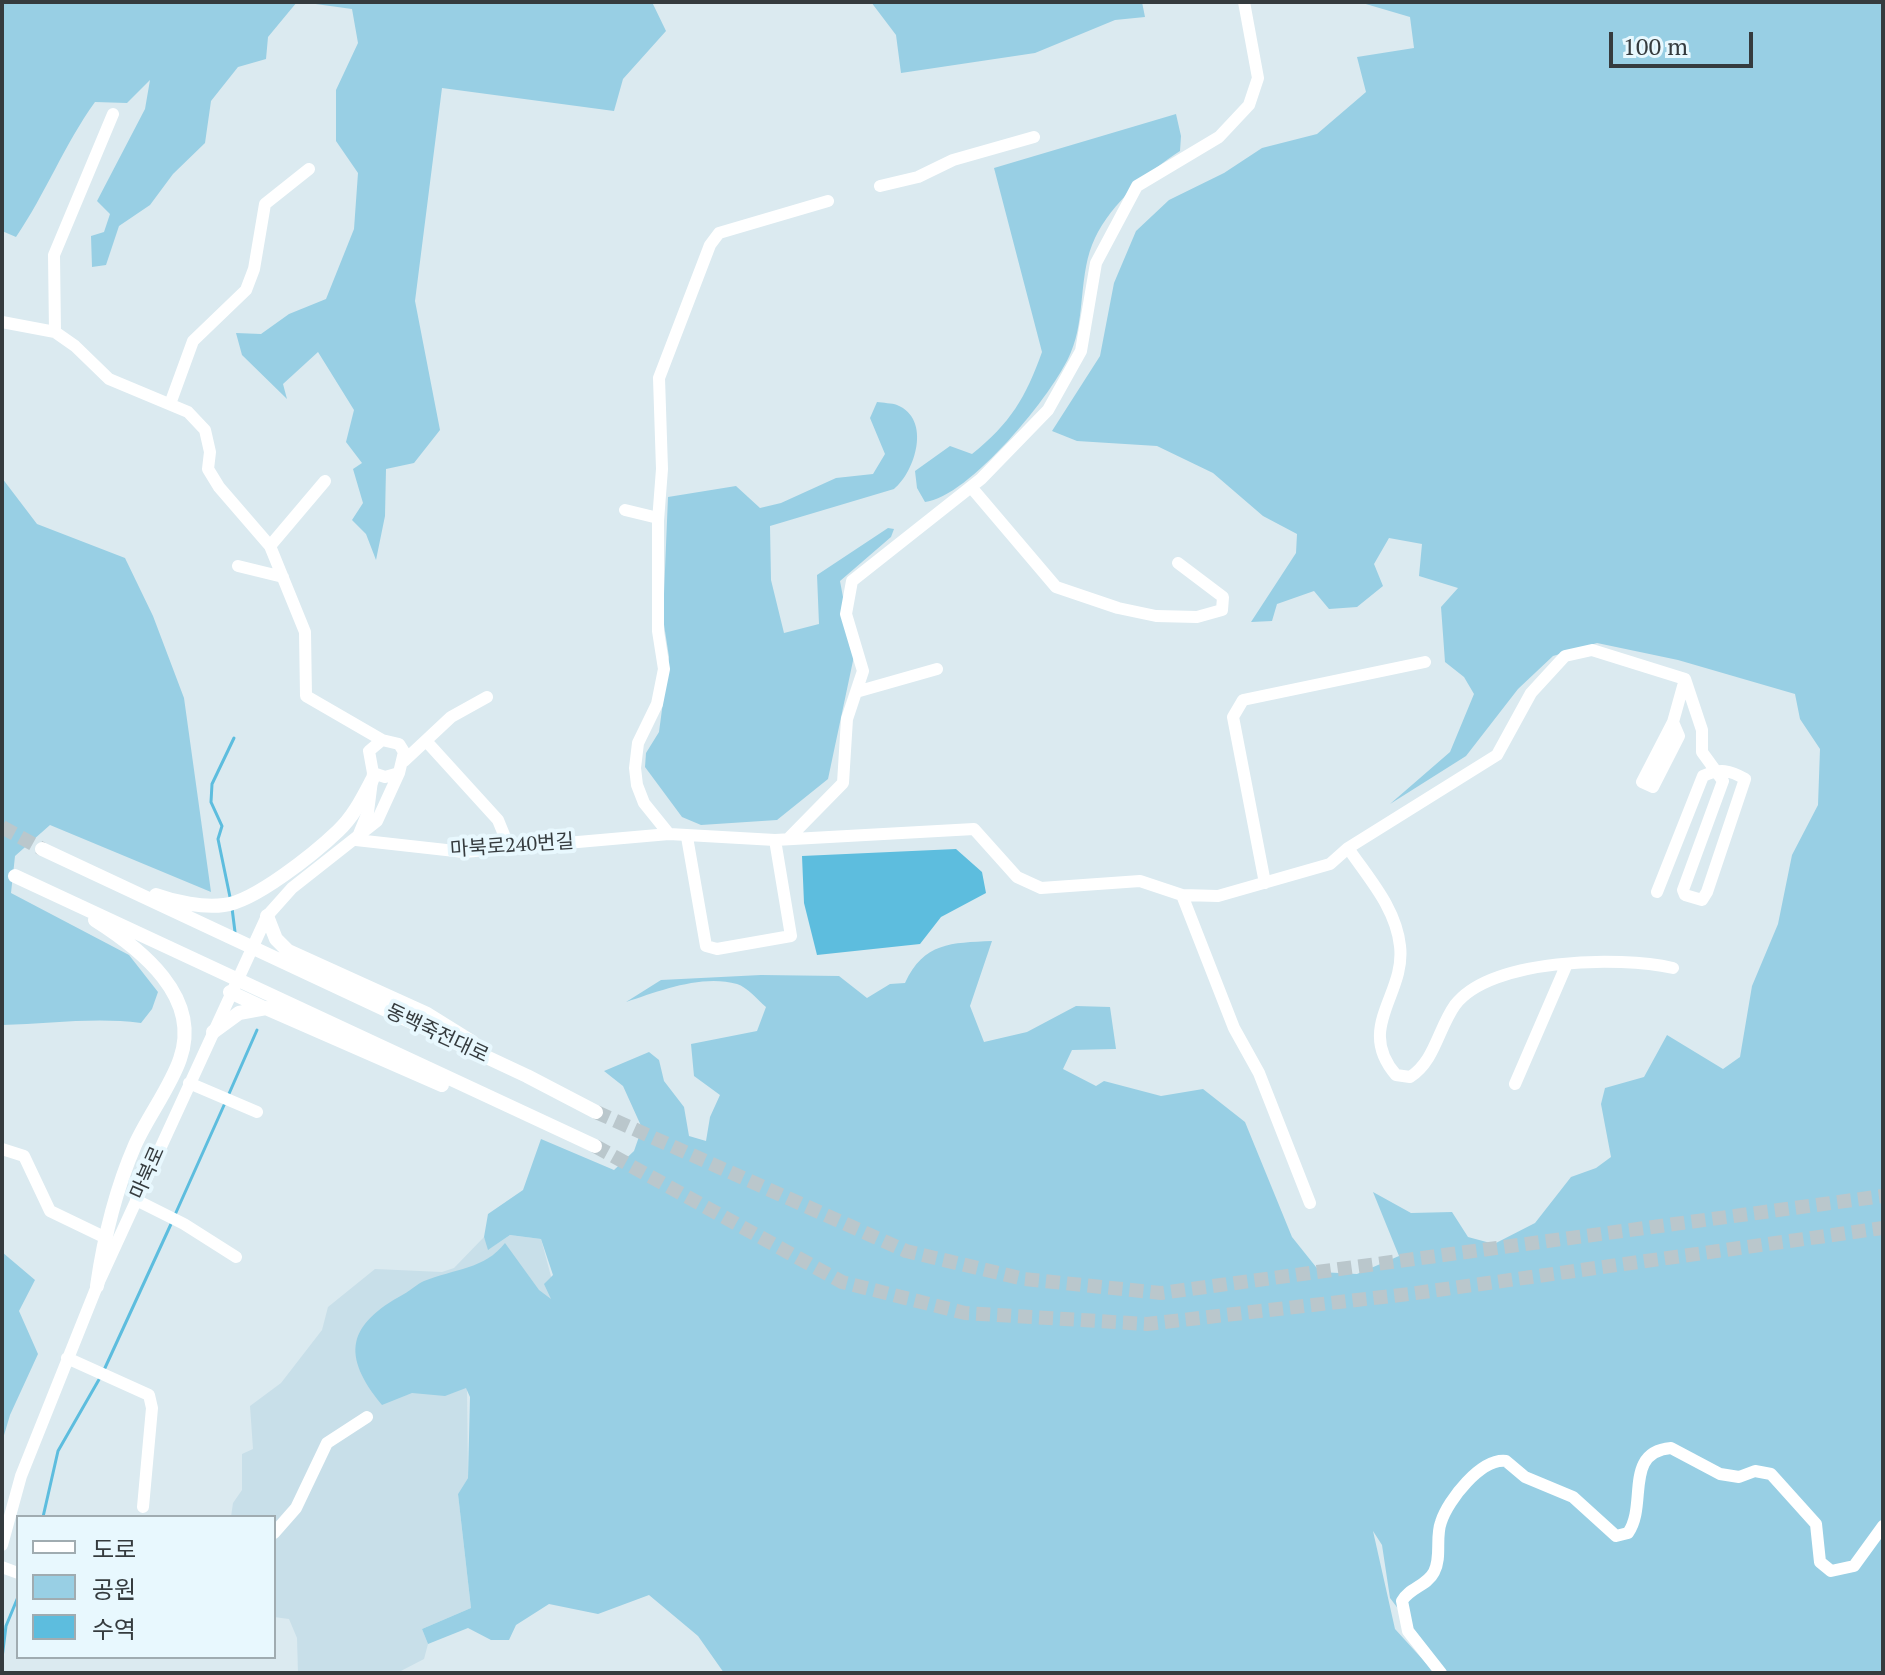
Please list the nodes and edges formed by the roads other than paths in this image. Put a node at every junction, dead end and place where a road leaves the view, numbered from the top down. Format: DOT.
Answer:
graph roads {
  1 [pos="1244,2"];
  2 [pos="113,114"];
  3 [pos="1034,137"];
  4 [pos="309,169"];
  5 [pos="880,186"];
  6 [pos="828,201"];
  7 [pos="2,322"];
  8 [pos="55,332"];
  9 [pos="170,404"];
  10 [pos="325,481"];
  11 [pos="971,487"];
  12 [pos="625,510"];
  13 [pos="658,518"];
  14 [pos="270,546"];
  15 [pos="1178,563"];
  16 [pos="238,566"];
  17 [pos="283,577"];
  18 [pos="1425,662"];
  19 [pos="937,669"];
  20 [pos="1685,679"];
  21 [pos="856,692"];
  22 [pos="487,697"];
  23 [pos="1673,722"];
  24 [pos="382,740"];
  25 [pos="427,742"];
  26 [pos="402,767"];
  27 [pos="1716,769"];
  28 [pos="373,776"];
  29 [pos="669,834"];
  30 [pos="687,837"];
  31 [pos="356,840"];
  32 [pos="781,840"];
  33 [pos="509,847"];
  34 [pos="1348,848"];
  35 [pos="42,849"];
  36 [pos="15,876"];
  37 [pos="108,881"];
  38 [pos="1265,883"];
  39 [pos="1657,892"];
  40 [pos="1182,895"];
  41 [pos="66,899"];
  42 [pos="267,916"];
  43 [pos="258,940"];
  44 [pos="283,955"];
  45 [pos="1566,966"];
  46 [pos="1673,968"];
  47 [pos="230,992"];
  48 [pos="266,1008"];
  49 [pos="213,1032"];
  50 [pos="189,1083"];
  51 [pos="1515,1084"];
  52 [pos="257,1112"];
  53 [pos="596,1112"];
  54 [pos="528,1116"];
  55 [pos="595,1146"];
  56 [pos="2,1149"];
  57 [pos="136,1200"];
  58 [pos="1310,1203"];
  59 [pos="104,1237"];
  60 [pos="236,1257"];
  61 [pos="97,1286"];
  62 [pos="67,1358"];
  63 [pos="367,1417"];
  64 [pos="143,1507"];
  65 [pos="15,1516"];
  66 [pos="1883,1526"];
  67 [pos="276,1531"];
  68 [pos="2,1545"];
  69 [pos="1441,1673"];
  1 -- 11 [label="street"];
  2 -- 8 [label="street"];
  3 -- 5 [label="street"];
  4 -- 9 [label="street"];
  6 -- 13 [label="street"];
  7 -- 8 [label="street"];
  8 -- 9 [label="street"];
  9 -- 14 [label="street"];
  10 -- 14 [label="street"];
  11 -- 15 [label="street"];
  11 -- 21 [label="street"];
  12 -- 13 [label="street"];
  13 -- 29 [label="street"];
  14 -- 17 [label="street"];
  16 -- 17 [label="street"];
  17 -- 24 [label="street"];
  18 -- 38 [label="street"];
  19 -- 21 [label="street"];
  20 -- 23 [label="street"];
  20 -- 27 [label="street"];
  20 -- 34 [label="street"];
  21 -- 32 [label="street"];
  22 -- 25 [label="street"];
  23 -- 23 [label="street"];
  24 -- 26 [label="street"];
  24 -- 28 [label="street"];
  25 -- 26 [label="street"];
  25 -- 33 [label="street"];
  26 -- 28 [label="street"];
  26 -- 31 [label="street, 마북로"];
  27 -- 27 [label="street"];
  27 -- 39 [label="street"];
  28 -- 31 [label="street"];
  28 -- 37 [label="main road"];
  29 -- 30 [label="street, 마북로240번길"];
  29 -- 33 [label="street, 마북로240번길"];
  30 -- 32 [label="street, 마북로240번길"];
  30 -- 32 [label="street"];
  31 -- 33 [label="street, 마북로240번길"];
  31 -- 42 [label="street, 마북로"];
  32 -- 40 [label="street, 마북로240번길"];
  34 -- 38 [label="street"];
  34 -- 45 [label="street"];
  35 -- 37 [label="main road"];
  36 -- 41 [label="main road"];
  37 -- 44 [label="main road"];
  38 -- 40 [label="street"];
  40 -- 58 [label="street"];
  41 -- 54 [label="main road, 동백죽전대로"];
  41 -- 59 [label="main road"];
  42 -- 43 [label="street, 마북로"];
  42 -- 44 [label="main road"];
  43 -- 44 [label="main road"];
  43 -- 47 [label="street, 마북로"];
  44 -- 53 [label="main road, 동백죽전대로"];
  45 -- 46 [label="street"];
  45 -- 51 [label="street"];
  47 -- 48 [label="main road"];
  47 -- 49 [label="street, 마북로"];
  48 -- 49 [label="main road"];
  48 -- 54 [label="main road"];
  49 -- 50 [label="street, 마북로"];
  50 -- 52 [label="street"];
  50 -- 57 [label="street, 마북로"];
  54 -- 55 [label="main road, 동백죽전대로"];
  56 -- 59 [label="street"];
  57 -- 60 [label="street"];
  57 -- 61 [label="street, 마북로"];
  59 -- 61 [label="main road"];
  61 -- 62 [label="street, 마북로"];
  62 -- 64 [label="street"];
  62 -- 65 [label="street, 마북로"];
  63 -- 67 [label="street"];
  65 -- 68 [label="street, 마북로"];
  66 -- 69 [label="street"];
}
